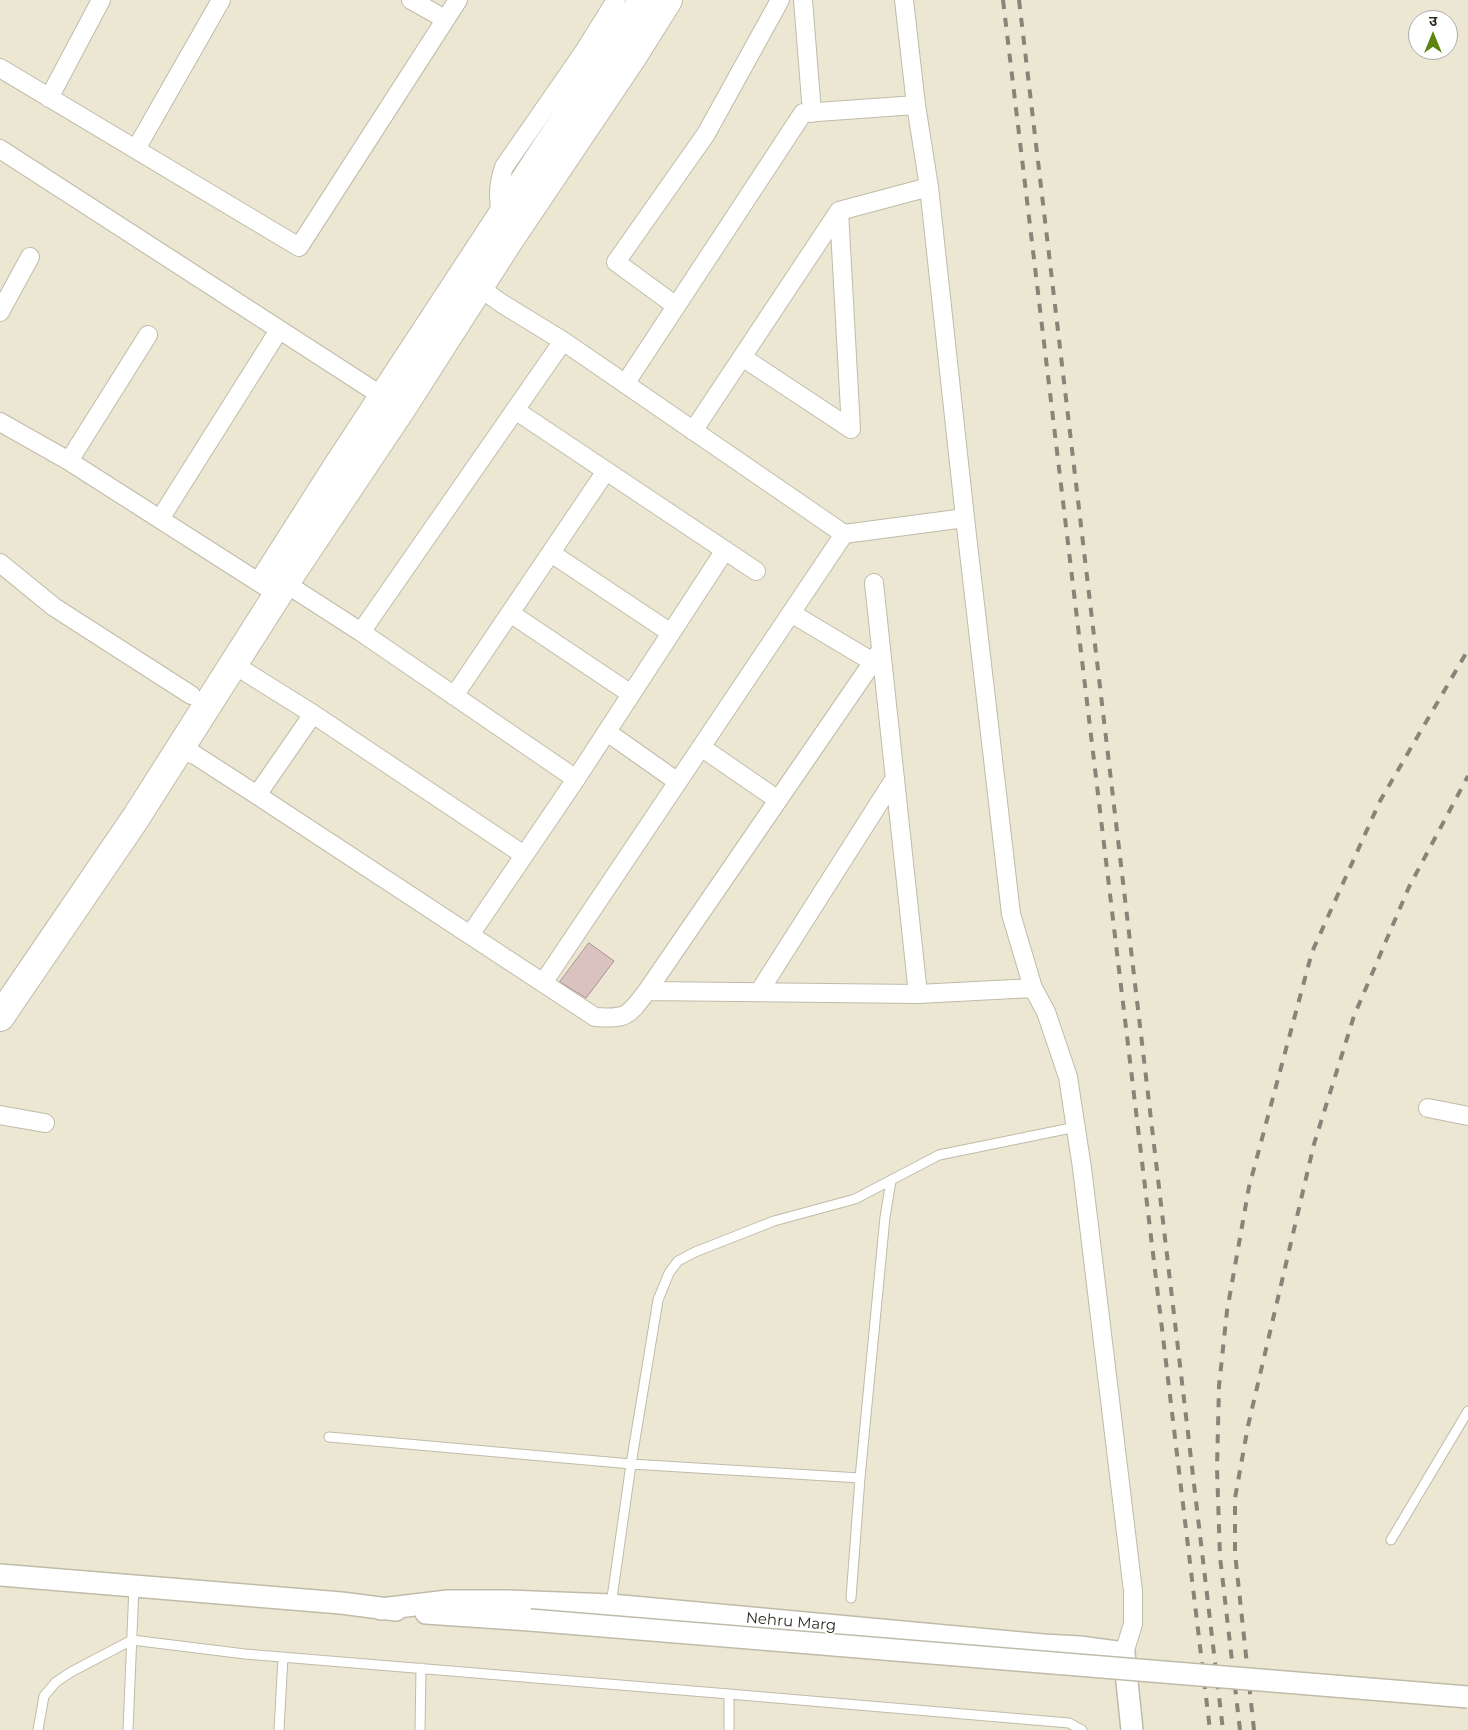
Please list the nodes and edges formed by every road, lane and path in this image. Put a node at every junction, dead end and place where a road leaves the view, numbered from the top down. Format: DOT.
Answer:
graph roads {
  1 [pos="101,0"];
  2 [pos="221,0"];
  3 [pos="411,0"];
  4 [pos="458,0"];
  5 [pos="616,0"];
  6 [pos="643,0"];
  7 [pos="668,0"];
  8 [pos="780,0"];
  9 [pos="803,0"];
  10 [pos="904,0"];
  11 [pos="445,20"];
  12 [pos="0,68"];
  13 [pos="49,98"];
  14 [pos="916,106"];
  15 [pos="812,113"];
  16 [pos="0,149"];
  17 [pos="136,149"];
  18 [pos="535,184"];
  19 [pos="929,187"];
  20 [pos="839,211"];
  21 [pos="501,215"];
  22 [pos="30,257"];
  23 [pos="479,287"];
  24 [pos="676,306"];
  25 [pos="0,312"];
  26 [pos="279,330"];
  27 [pos="148,336"];
  28 [pos="563,341"];
  29 [pos="742,357"];
  30 [pos="625,384"];
  31 [pos="382,396"];
  32 [pos="515,410"];
  33 [pos="0,422"];
  34 [pos="693,430"];
  35 [pos="69,461"];
  36 [pos="606,471"];
  37 [pos="965,518"];
  38 [pos="160,519"];
  39 [pos="844,534"];
  40 [pos="725,550"];
  41 [pos="551,553"];
  42 [pos="0,563"];
  43 [pos="756,571"];
  44 [pos="874,583"];
  45 [pos="275,588"];
  46 [pos="510,613"];
  47 [pos="791,613"];
  48 [pos="361,632"];
  49 [pos="672,633"];
  50 [pos="877,656"];
  51 [pos="233,664"];
  52 [pos="191,694"];
  53 [pos="631,694"];
  54 [pos="454,696"];
  55 [pos="313,714"];
  56 [pos="607,732"];
  57 [pos="701,747"];
  58 [pos="179,749"];
  59 [pos="895,778"];
  60 [pos="576,780"];
  61 [pos="678,782"];
  62 [pos="257,795"];
  63 [pos="778,800"];
  64 [pos="524,855"];
  65 [pos="470,935"];
  66 [pos="28,959"];
  67 [pos="0,983"];
  68 [pos="543,983"];
  69 [pos="1034,988"];
  70 [pos="647,991"];
  71 [pos="759,992"];
  72 [pos="918,994"];
  73 [pos="0,1017"];
  74 [pos="1428,1108"];
  75 [pos="1467,1113"];
  76 [pos="0,1115"];
  77 [pos="45,1123"];
  78 [pos="1076,1127"];
  79 [pos="891,1181"];
  80 [pos="1468,1411"];
  81 [pos="329,1436"];
  82 [pos="631,1464"];
  83 [pos="860,1478"];
  84 [pos="1392,1540"];
  85 [pos="0,1575"];
  86 [pos="134,1586"];
  87 [pos="851,1598"];
  88 [pos="611,1605"];
  89 [pos="381,1609"];
  90 [pos="132,1640"];
  91 [pos="1124,1653"];
  92 [pos="283,1657"];
  93 [pos="422,1668"];
  94 [pos="729,1694"];
  95 [pos="1468,1697"];
  96 [pos="38,1730"];
  97 [pos="128,1730"];
  98 [pos="279,1730"];
  99 [pos="420,1730"];
  100 [pos="729,1730"];
  101 [pos="1082,1730"];
  102 [pos="1132,1730"];
  1 -- 13 [label="street"];
  2 -- 17 [label="street"];
  3 -- 11 [label="street"];
  4 -- 11 [label="street"];
  5 -- 21 [label="street"];
  6 -- 18 [label="main road"];
  7 -- 18 [label="main road"];
  8 -- 24 [label="street"];
  9 -- 15 [label="street"];
  10 -- 14 [label="street"];
  11 -- 17 [label="street"];
  12 -- 13 [label="street"];
  13 -- 17 [label="street"];
  14 -- 15 [label="street"];
  14 -- 19 [label="street"];
  15 -- 24 [label="street"];
  16 -- 26 [label="street"];
  18 -- 21 [label="main road"];
  18 -- 23 [label="main road"];
  19 -- 20 [label="street"];
  19 -- 37 [label="street"];
  20 -- 29 [label="street"];
  20 -- 29 [label="street"];
  21 -- 31 [label="main road"];
  22 -- 25 [label="street"];
  23 -- 28 [label="street"];
  23 -- 45 [label="main road"];
  24 -- 30 [label="street"];
  26 -- 31 [label="street"];
  26 -- 38 [label="street"];
  27 -- 35 [label="street"];
  28 -- 30 [label="street"];
  28 -- 32 [label="street"];
  29 -- 34 [label="street"];
  30 -- 34 [label="street"];
  31 -- 45 [label="main road"];
  32 -- 36 [label="street"];
  32 -- 48 [label="street"];
  33 -- 35 [label="street"];
  34 -- 39 [label="street"];
  35 -- 38 [label="street"];
  36 -- 40 [label="street"];
  36 -- 41 [label="street"];
  37 -- 39 [label="street"];
  37 -- 69 [label="street"];
  38 -- 45 [label="street"];
  39 -- 47 [label="street"];
  40 -- 43 [label="street"];
  40 -- 49 [label="street"];
  41 -- 46 [label="street"];
  41 -- 49 [label="street"];
  42 -- 52 [label="street"];
  44 -- 50 [label="street"];
  45 -- 48 [label="street"];
  45 -- 51 [label="main road"];
  45 -- 52 [label="main road"];
  46 -- 53 [label="street"];
  46 -- 54 [label="street"];
  47 -- 50 [label="street"];
  47 -- 57 [label="street"];
  48 -- 54 [label="street"];
  49 -- 53 [label="street"];
  50 -- 59 [label="street"];
  50 -- 63 [label="street"];
  51 -- 55 [label="street"];
  51 -- 58 [label="main road"];
  52 -- 66 [label="main road"];
  53 -- 56 [label="street"];
  54 -- 60 [label="street"];
  55 -- 62 [label="street"];
  55 -- 64 [label="street"];
  56 -- 60 [label="street"];
  56 -- 61 [label="street"];
  57 -- 61 [label="street"];
  57 -- 63 [label="street"];
  58 -- 62 [label="street"];
  58 -- 66 [label="main road"];
  59 -- 71 [label="street"];
  59 -- 72 [label="street"];
  60 -- 64 [label="street"];
  61 -- 68 [label="street"];
  62 -- 65 [label="street"];
  63 -- 70 [label="street"];
  64 -- 65 [label="street"];
  65 -- 68 [label="street"];
  66 -- 67 [label="main road"];
  66 -- 73 [label="main road"];
  68 -- 70 [label="street"];
  69 -- 72 [label="street"];
  69 -- 78 [label="street"];
  70 -- 71 [label="street"];
  71 -- 72 [label="street"];
  74 -- 75 [label="street"];
  76 -- 77 [label="street"];
  78 -- 79 [label="lane"];
  78 -- 91 [label="street"];
  79 -- 82 [label="lane"];
  79 -- 83 [label="lane"];
  80 -- 84 [label="lane"];
  81 -- 82 [label="lane"];
  82 -- 83 [label="lane"];
  82 -- 88 [label="lane"];
  83 -- 87 [label="lane"];
  85 -- 86 [label="street"];
  86 -- 89 [label="street"];
  86 -- 90 [label="lane"];
  88 -- 89 [label="street, Nehru Marg"];
  88 -- 91 [label="street, Nehru Marg"];
  89 -- 95 [label="street, bridge"];
  90 -- 92 [label="lane"];
  90 -- 96 [label="lane"];
  90 -- 97 [label="lane"];
  91 -- 102 [label="street"];
  92 -- 93 [label="lane"];
  92 -- 98 [label="lane"];
  93 -- 94 [label="lane"];
  93 -- 99 [label="lane"];
  94 -- 100 [label="lane"];
  94 -- 101 [label="lane"];
}
